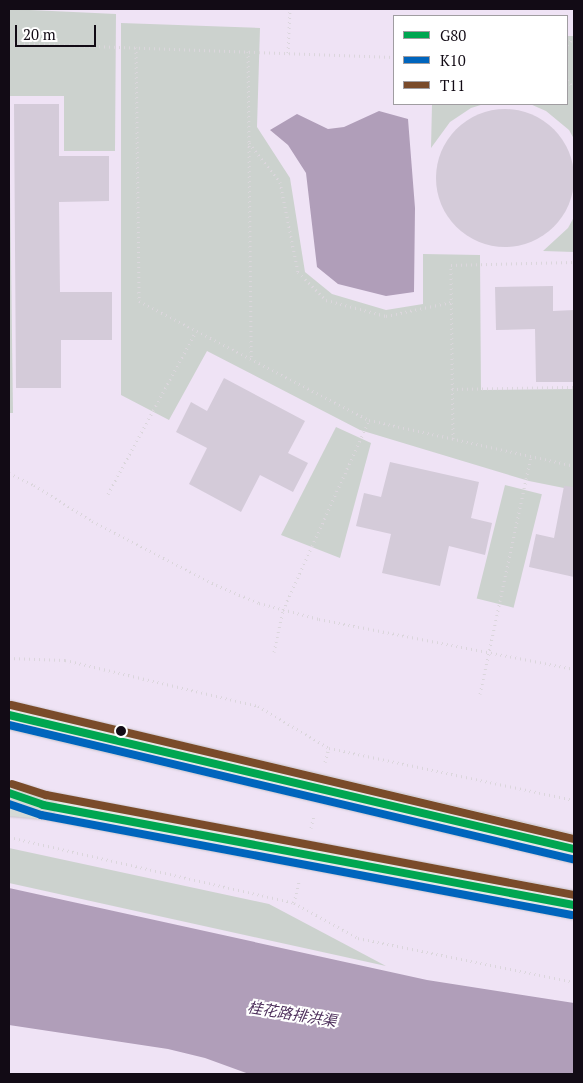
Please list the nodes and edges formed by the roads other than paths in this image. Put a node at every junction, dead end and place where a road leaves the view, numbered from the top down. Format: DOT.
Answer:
graph roads {
  1 [pos="9,715"];
  2 [pos="9,793"];
  3 [pos="9,802"];
  4 [pos="43,805"];
  5 [pos="574,849"];
  6 [pos="574,905"];
  1 -- 5 [label="main road"];
  2 -- 4 [label="main road"];
  3 -- 4 [label="highway"];
  4 -- 6 [label="main road"];
}
